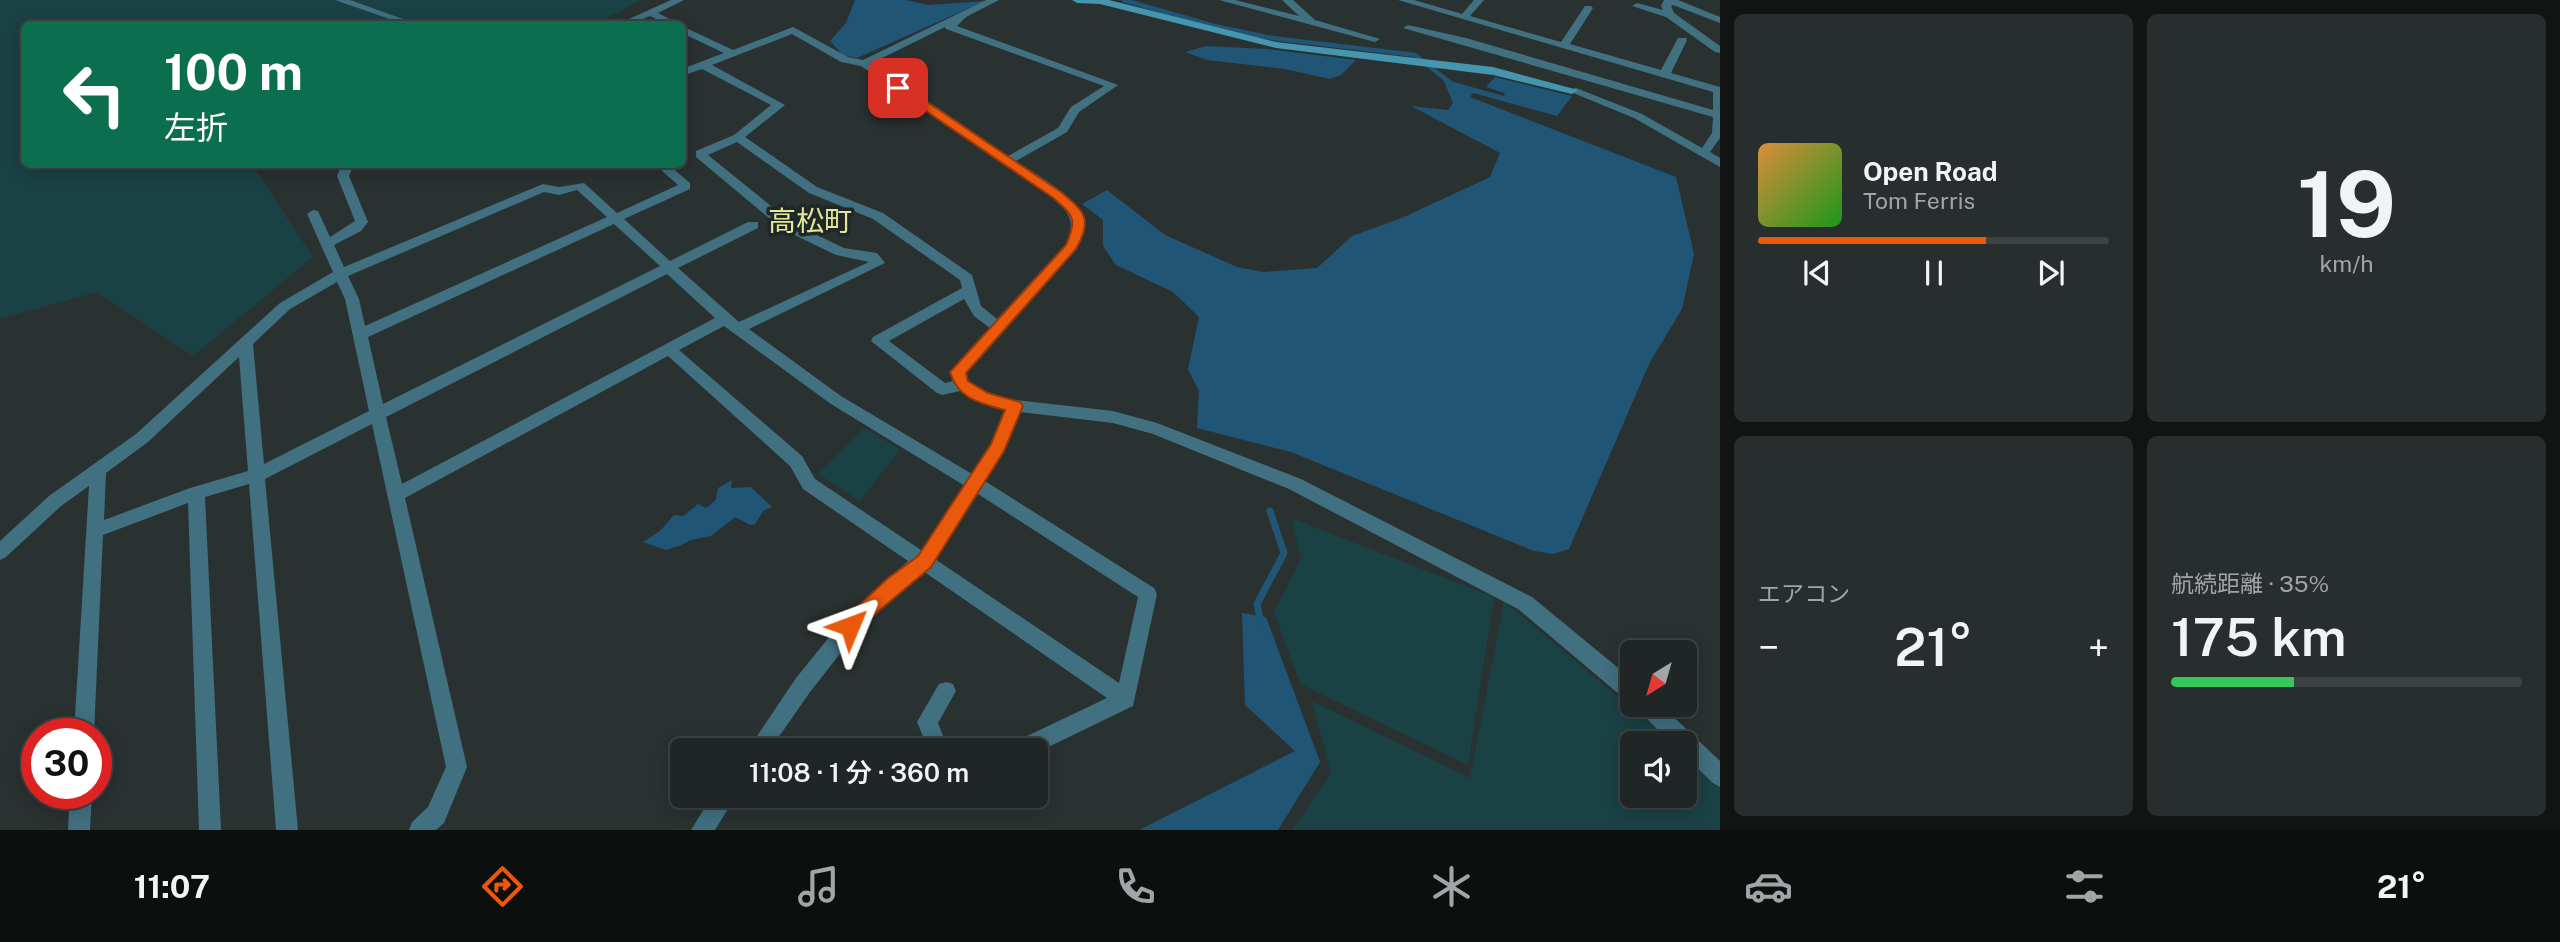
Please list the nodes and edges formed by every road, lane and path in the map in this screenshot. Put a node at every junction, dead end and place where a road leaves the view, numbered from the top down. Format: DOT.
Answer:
graph roads {
  1 [pos="340,0"];
  2 [pos="679,0"];
  3 [pos="994,0"];
  4 [pos="1077,0"];
  5 [pos="1224,0"];
  6 [pos="1287,0"];
  7 [pos="1403,0"];
  8 [pos="1479,0"];
  9 [pos="1670,0"];
  10 [pos="1101,1"];
  11 [pos="1637,6"];
  12 [pos="1588,8"];
  13 [pos="651,13"];
  14 [pos="964,14"];
  15 [pos="1670,16"];
  16 [pos="1464,18"];
  17 [pos="1720,20"];
  18 [pos="403,21"];
  19 [pos="631,21"];
  20 [pos="668,21"];
  21 [pos="1311,22"];
  22 [pos="1408,28"];
  23 [pos="686,31"];
  24 [pos="1375,39"];
  25 [pos="1682,40"];
  26 [pos="1564,46"];
  27 [pos="1719,50"];
  28 [pos="732,53"];
  29 [pos="864,63"];
  30 [pos="703,65"];
  31 [pos="686,71"];
  32 [pos="1664,75"];
  33 [pos="1572,90"];
  34 [pos="1718,115"];
  35 [pos="738,137"];
  36 [pos="1703,154"];
  37 [pos="1007,161"];
  38 [pos="1720,163"];
  39 [pos="346,168"];
  40 [pos="666,169"];
  41 [pos="313,214"];
  42 [pos="616,219"];
  43 [pos="754,225"];
  44 [pos="328,243"];
  45 [pos="670,267"];
  46 [pos="340,274"];
  47 [pos="969,290"];
  48 [pos="731,324"];
  49 [pos="999,326"];
  50 [pos="359,335"];
  51 [pos="245,342"];
  52 [pos="669,349"];
  53 [pos="962,385"];
  54 [pos="1015,406"];
  55 [pos="378,412"];
  56 [pos="98,469"];
  57 [pos="257,475"];
  58 [pos="976,484"];
  59 [pos="196,493"];
  60 [pos="396,495"];
  61 [pos="95,531"];
  62 [pos="0,552"];
  63 [pos="924,561"];
  64 [pos="1620,682"];
  65 [pos="946,691"];
  66 [pos="1126,699"];
  67 [pos="85,718"];
  68 [pos="1660,718"];
  69 [pos="766,738"];
  70 [pos="934,738"];
  71 [pos="1044,738"];
  72 [pos="1720,776"];
  73 [pos="718,808"];
  74 [pos="80,809"];
  75 [pos="79,830"];
  76 [pos="210,830"];
  77 [pos="286,830"];
  78 [pos="420,830"];
  79 [pos="702,830"];
  1 -- 18 [label="street"];
  2 -- 13 [label="street"];
  3 -- 14 [label="street"];
  4 -- 10 [label="street"];
  5 -- 21 [label="street"];
  6 -- 21 [label="street"];
  7 -- 16 [label="street"];
  8 -- 16 [label="street"];
  9 -- 15 [label="street"];
  9 -- 17 [label="street"];
  10 -- 33 [label="street"];
  11 -- 15 [label="street"];
  12 -- 26 [label="street"];
  13 -- 19 [label="street"];
  13 -- 20 [label="street"];
  14 -- 29 [label="street"];
  14 -- 37 [label="street"];
  15 -- 27 [label="street"];
  16 -- 26 [label="street"];
  21 -- 24 [label="street"];
  22 -- 34 [label="street"];
  23 -- 28 [label="street"];
  25 -- 32 [label="street"];
  26 -- 32 [label="street"];
  28 -- 29 [label="street"];
  28 -- 30 [label="street"];
  29 -- 37 [label="street"];
  30 -- 31 [label="street"];
  30 -- 35 [label="street"];
  32 -- 34 [label="street"];
  33 -- 36 [label="street"];
  34 -- 36 [label="street"];
  35 -- 47 [label="street"];
  35 -- 48 [label="street"];
  36 -- 38 [label="street"];
  37 -- 49 [label="street"];
  39 -- 44 [label="street"];
  40 -- 42 [label="street"];
  41 -- 44 [label="street"];
  42 -- 45 [label="street"];
  42 -- 46 [label="street"];
  42 -- 50 [label="street"];
  43 -- 45 [label="street"];
  44 -- 46 [label="street"];
  45 -- 48 [label="street"];
  45 -- 55 [label="street"];
  46 -- 50 [label="street"];
  46 -- 51 [label="street"];
  47 -- 49 [label="street"];
  47 -- 53 [label="street"];
  48 -- 52 [label="street"];
  48 -- 58 [label="street"];
  49 -- 53 [label="street"];
  50 -- 55 [label="street"];
  51 -- 56 [label="street"];
  51 -- 57 [label="street"];
  52 -- 60 [label="street"];
  52 -- 63 [label="street"];
  53 -- 54 [label="street"];
  54 -- 58 [label="street"];
  54 -- 64 [label="street"];
  55 -- 57 [label="street"];
  55 -- 60 [label="street"];
  56 -- 61 [label="street"];
  56 -- 62 [label="street"];
  57 -- 59 [label="street"];
  57 -- 77 [label="street"];
  58 -- 63 [label="street"];
  58 -- 66 [label="street"];
  59 -- 61 [label="street"];
  59 -- 76 [label="street"];
  60 -- 78 [label="street"];
  61 -- 67 [label="street"];
  63 -- 66 [label="street"];
  63 -- 69 [label="street"];
  65 -- 70 [label="street"];
  66 -- 71 [label="street"];
  68 -- 72 [label="street"];
  73 -- 79 [label="street"];
  74 -- 75 [label="street"];
}
